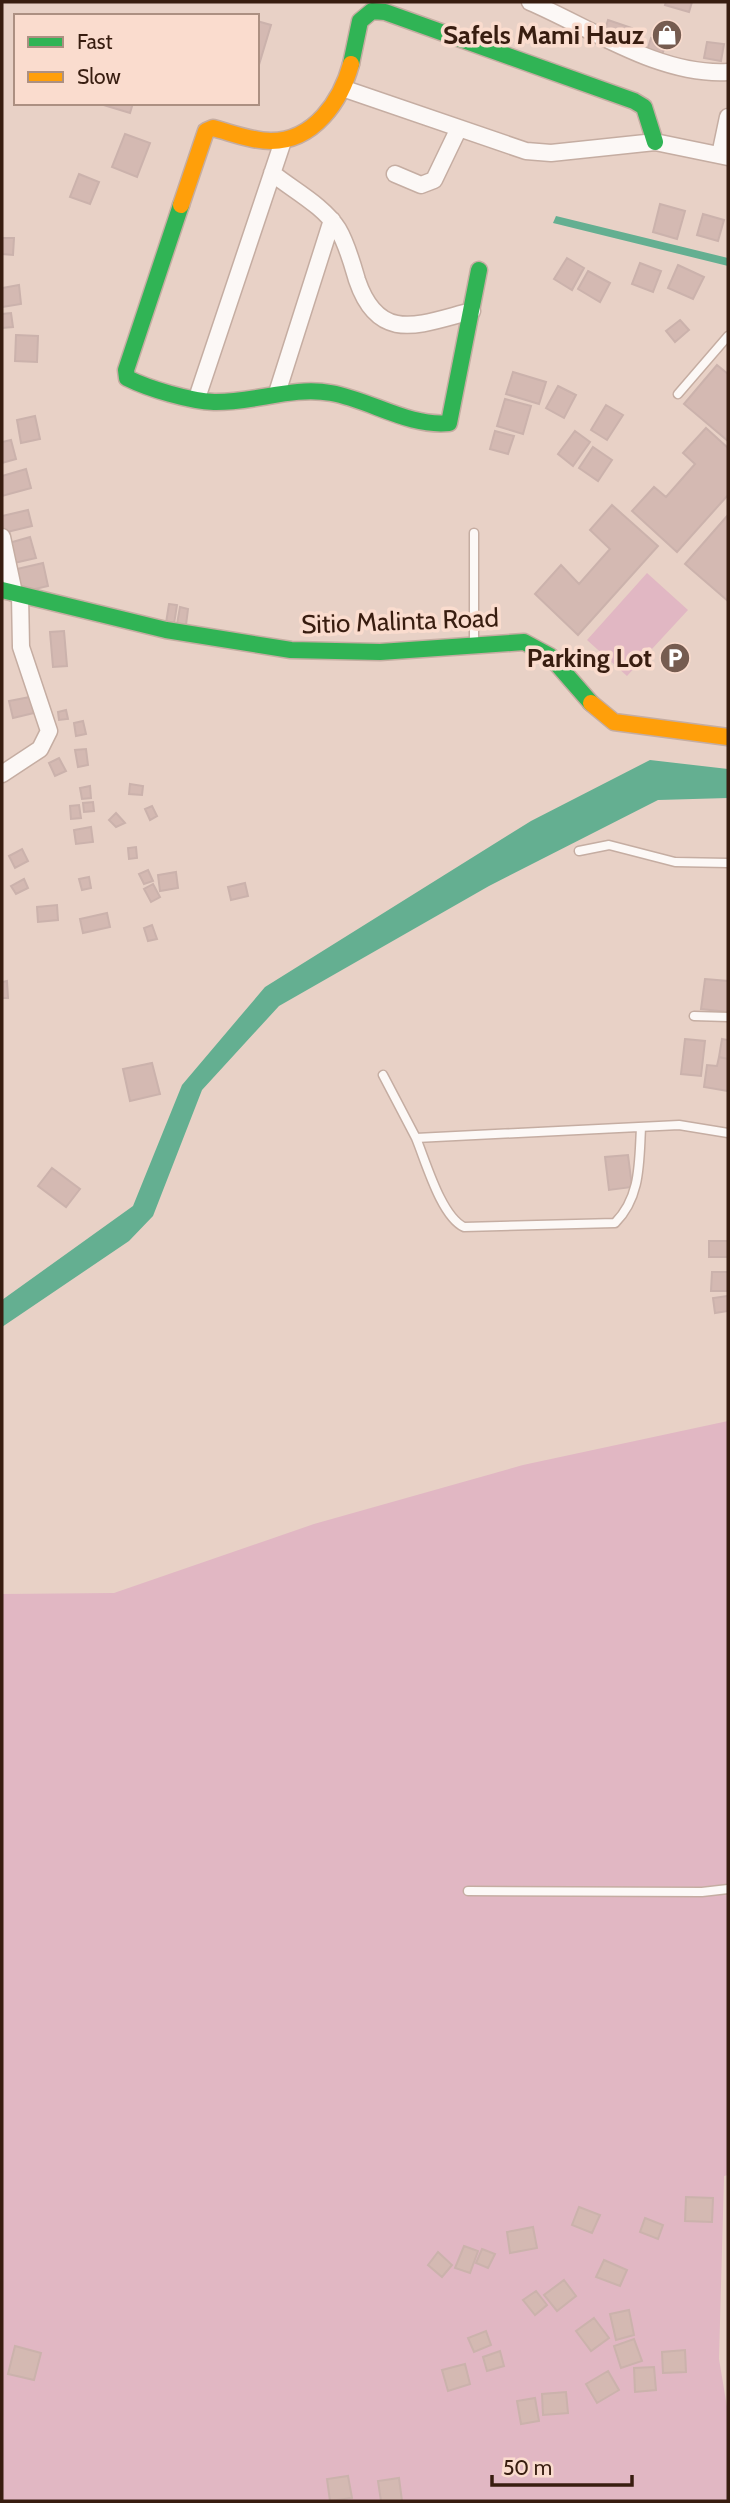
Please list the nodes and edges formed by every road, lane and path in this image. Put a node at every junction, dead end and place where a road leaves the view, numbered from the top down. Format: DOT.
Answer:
graph roads {
  1 [pos="530,2"];
  2 [pos="728,72"];
  3 [pos="345,89"];
  4 [pos="728,117"];
  5 [pos="458,130"];
  6 [pos="283,141"];
  7 [pos="655,142"];
  8 [pos="724,156"];
  9 [pos="272,173"];
  10 [pos="395,174"];
  11 [pos="332,220"];
  12 [pos="479,270"];
  13 [pos="472,311"];
  14 [pos="728,336"];
  15 [pos="277,394"];
  16 [pos="678,394"];
  17 [pos="197,398"];
  18 [pos="474,533"];
  19 [pos="2,537"];
  20 [pos="12,593"];
  21 [pos="474,646"];
  22 [pos="728,737"];
  23 [pos="2,774"];
  24 [pos="579,851"];
  25 [pos="728,863"];
  26 [pos="694,1016"];
  27 [pos="728,1017"];
  28 [pos="383,1075"];
  29 [pos="640,1128"];
  30 [pos="728,1133"];
  31 [pos="416,1138"];
  32 [pos="728,1889"];
  33 [pos="468,1891"];
  1 -- 2 [label="street"];
  3 -- 5 [label="street"];
  3 -- 6 [label="street"];
  3 -- 7 [label="street"];
  4 -- 8 [label="street"];
  5 -- 7 [label="street"];
  5 -- 10 [label="street"];
  6 -- 9 [label="street"];
  6 -- 17 [label="street"];
  7 -- 8 [label="street"];
  9 -- 11 [label="street"];
  9 -- 17 [label="street"];
  11 -- 13 [label="street"];
  11 -- 15 [label="street"];
  12 -- 13 [label="street"];
  13 -- 15 [label="street"];
  14 -- 16 [label="lane"];
  15 -- 17 [label="street"];
  18 -- 21 [label="lane"];
  19 -- 20 [label="street"];
  20 -- 21 [label="street, Sitio Malinta Road"];
  20 -- 23 [label="street"];
  21 -- 22 [label="street, Sitio Malinta Road"];
  24 -- 25 [label="lane"];
  26 -- 27 [label="lane"];
  28 -- 31 [label="lane"];
  29 -- 30 [label="lane"];
  29 -- 31 [label="lane"];
  29 -- 31 [label="lane"];
  32 -- 33 [label="lane"];
}
